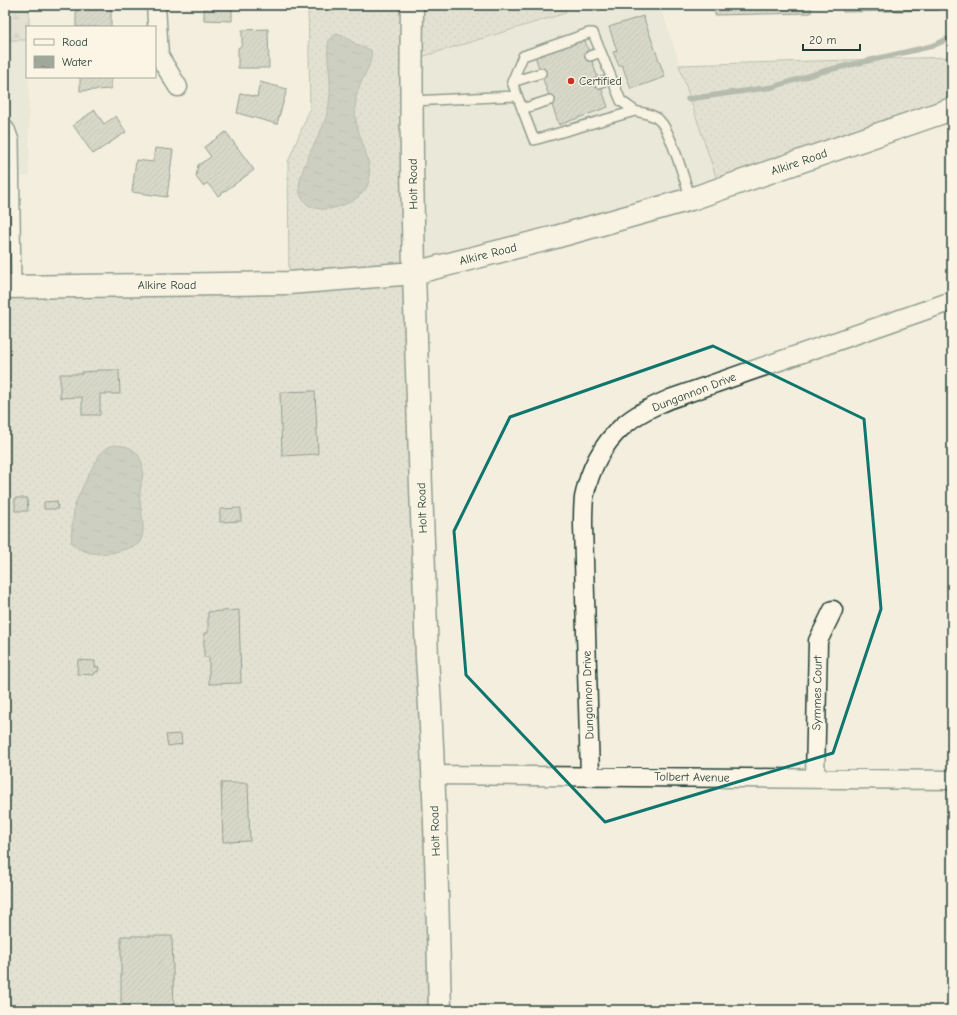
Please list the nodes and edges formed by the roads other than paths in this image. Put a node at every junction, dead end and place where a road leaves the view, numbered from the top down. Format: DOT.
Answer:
graph roads {
  1 [pos="156,5"];
  2 [pos="412,5"];
  3 [pos="601,52"];
  4 [pos="590,56"];
  5 [pos="541,74"];
  6 [pos="612,79"];
  7 [pos="512,82"];
  8 [pos="600,83"];
  9 [pos="178,87"];
  10 [pos="517,96"];
  11 [pos="550,100"];
  12 [pos="412,101"];
  13 [pos="522,109"];
  14 [pos="952,109"];
  15 [pos="635,111"];
  16 [pos="5,122"];
  17 [pos="691,199"];
  18 [pos="414,273"];
  19 [pos="11,287"];
  20 [pos="952,301"];
  21 [pos="834,610"];
  22 [pos="432,775"];
  23 [pos="590,776"];
  24 [pos="815,778"];
  25 [pos="952,780"];
  26 [pos="440,1010"];
  1 -- 9 [label="street"];
  2 -- 12 [label="main road, Holt Road"];
  3 -- 4 [label="lane"];
  3 -- 6 [label="lane"];
  3 -- 7 [label="lane"];
  5 -- 7 [label="lane"];
  6 -- 8 [label="lane"];
  6 -- 15 [label="lane"];
  7 -- 10 [label="lane"];
  10 -- 12 [label="lane"];
  10 -- 13 [label="lane"];
  11 -- 13 [label="lane"];
  12 -- 18 [label="main road, Holt Road"];
  13 -- 15 [label="lane"];
  14 -- 17 [label="main road, Alkire Road"];
  15 -- 17 [label="lane"];
  16 -- 19 [label="lane"];
  17 -- 18 [label="main road, Alkire Road"];
  18 -- 19 [label="main road, Alkire Road"];
  18 -- 22 [label="main road, Holt Road"];
  20 -- 23 [label="street, Dungannon Drive"];
  21 -- 24 [label="street, Symmes Court"];
  22 -- 23 [label="street, Tolbert Avenue"];
  22 -- 26 [label="main road, Holt Road"];
  23 -- 24 [label="street, Tolbert Avenue"];
  24 -- 25 [label="street, Tolbert Avenue"];
}
